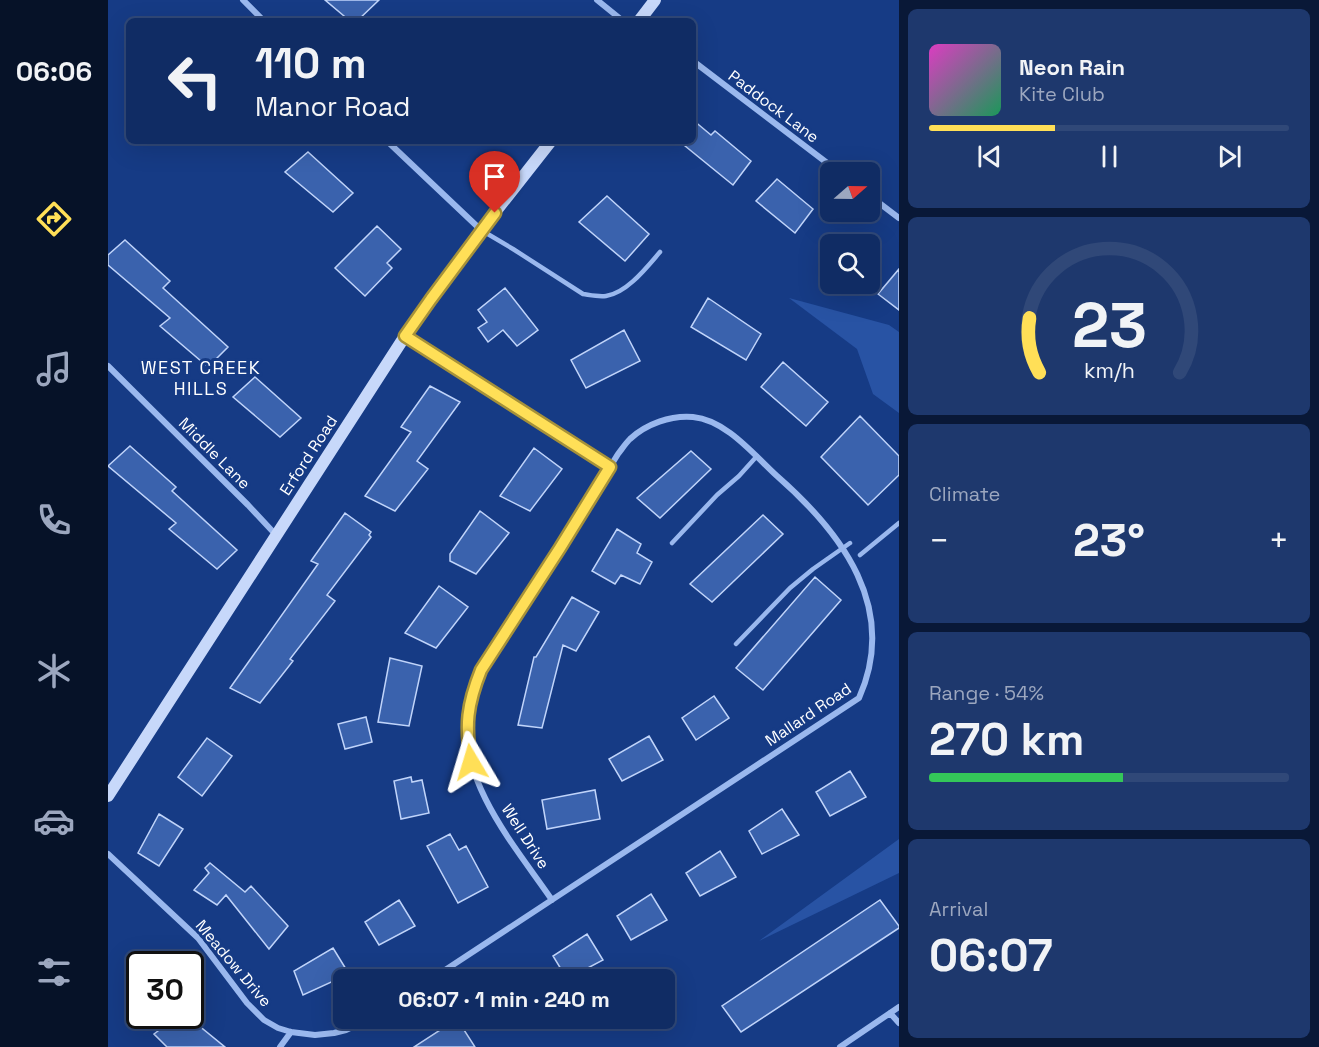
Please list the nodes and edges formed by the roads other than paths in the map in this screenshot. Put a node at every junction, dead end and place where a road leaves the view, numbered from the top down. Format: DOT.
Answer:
graph roads {
  1 [pos="243,0"];
  2 [pos="597,0"];
  3 [pos="655,0"];
  4 [pos="261,18"];
  5 [pos="619,18"];
  6 [pos="643,18"];
  7 [pos="696,63"];
  8 [pos="390,144"];
  9 [pos="548,144"];
  10 [pos="826,162"];
  11 [pos="880,204"];
  12 [pos="899,218"];
  13 [pos="482,230"];
  14 [pos="660,252"];
  15 [pos="405,336"];
  16 [pos="108,366"];
  17 [pos="757,456"];
  18 [pos="610,467"];
  19 [pos="899,523"];
  20 [pos="276,535"];
  21 [pos="672,543"];
  22 [pos="850,543"];
  23 [pos="860,555"];
  24 [pos="866,563"];
  25 [pos="736,644"];
  26 [pos="870,686"];
  27 [pos="108,796"];
  28 [pos="108,854"];
  29 [pos="552,900"];
  30 [pos="447,969"];
  31 [pos="899,1007"];
  32 [pos="890,1013"];
  33 [pos="899,1023"];
  34 [pos="348,1029"];
  35 [pos="291,1032"];
  36 [pos="280,1047"];
  37 [pos="840,1047"];
  1 -- 4 [label="street"];
  2 -- 5 [label="street"];
  3 -- 6 [label="street"];
  7 -- 10 [label="street, Paddock Lane"];
  8 -- 13 [label="street"];
  9 -- 13 [label="street, Erford Road"];
  11 -- 12 [label="street"];
  13 -- 14 [label="lane"];
  13 -- 15 [label="street, Erford Road"];
  15 -- 18 [label="street"];
  15 -- 20 [label="street, Erford Road"];
  16 -- 20 [label="street, Middle Lane"];
  17 -- 18 [label="street"];
  17 -- 21 [label="lane"];
  17 -- 22 [label="street"];
  18 -- 29 [label="street, Well Drive"];
  19 -- 23 [label="lane"];
  20 -- 27 [label="street, Erford Road"];
  22 -- 23 [label="street"];
  22 -- 25 [label="lane"];
  23 -- 24 [label="street"];
  26 -- 29 [label="street, Mallard Road"];
  28 -- 35 [label="street, Meadow Drive"];
  29 -- 30 [label="street, Mallard Road"];
  31 -- 32 [label="street"];
  32 -- 33 [label="street"];
  32 -- 37 [label="street"];
  34 -- 35 [label="street"];
  35 -- 36 [label="street"];
}
